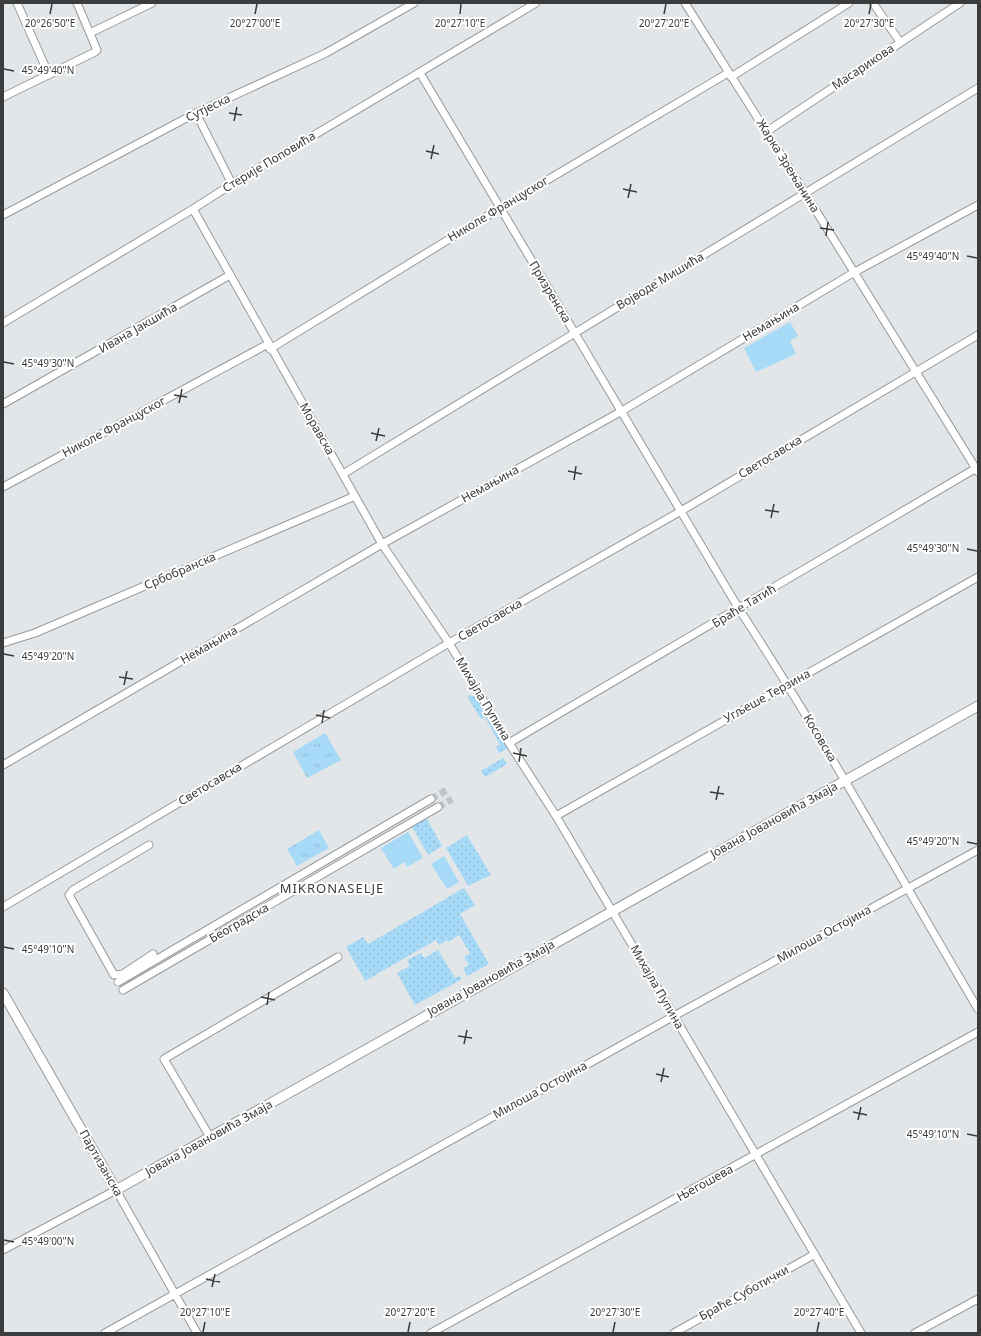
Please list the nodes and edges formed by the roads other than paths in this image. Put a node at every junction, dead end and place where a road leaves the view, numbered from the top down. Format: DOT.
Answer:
graph roads {
  1 [pos="18,3"];
  2 [pos="77,3"];
  3 [pos="152,3"];
  4 [pos="414,3"];
  5 [pos="536,3"];
  6 [pos="685,3"];
  7 [pos="849,3"];
  8 [pos="873,3"];
  9 [pos="960,3"];
  10 [pos="90,33"];
  11 [pos="900,42"];
  12 [pos="420,74"];
  13 [pos="49,75"];
  14 [pos="729,75"];
  15 [pos="978,88"];
  16 [pos="3,96"];
  17 [pos="196,113"];
  18 [pos="766,132"];
  19 [pos="232,184"];
  20 [pos="805,193"];
  21 [pos="978,205"];
  22 [pos="500,208"];
  23 [pos="193,209"];
  24 [pos="3,215"];
  25 [pos="853,274"];
  26 [pos="230,276"];
  27 [pos="3,323"];
  28 [pos="574,333"];
  29 [pos="978,335"];
  30 [pos="269,346"];
  31 [pos="914,372"];
  32 [pos="3,404"];
  33 [pos="622,411"];
  34 [pos="977,469"];
  35 [pos="343,474"];
  36 [pos="3,487"];
  37 [pos="355,496"];
  38 [pos="681,511"];
  39 [pos="382,544"];
  40 [pos="978,577"];
  41 [pos="739,609"];
  42 [pos="3,643"];
  43 [pos="449,643"];
  44 [pos="787,684"];
  45 [pos="978,706"];
  46 [pos="509,743"];
  47 [pos="3,765"];
  48 [pos="845,781"];
  49 [pos="432,799"];
  50 [pos="438,807"];
  51 [pos="556,816"];
  52 [pos="149,845"];
  53 [pos="978,850"];
  54 [pos="907,889"];
  55 [pos="3,907"];
  56 [pos="612,910"];
  57 [pos="153,954"];
  58 [pos="338,957"];
  59 [pos="118,982"];
  60 [pos="123,990"];
  61 [pos="3,994"];
  62 [pos="978,1009"];
  63 [pos="674,1016"];
  64 [pos="978,1032"];
  65 [pos="210,1137"];
  66 [pos="756,1156"];
  67 [pos="116,1190"];
  68 [pos="3,1250"];
  69 [pos="815,1254"];
  70 [pos="175,1294"];
  71 [pos="978,1298"];
  72 [pos="104,1333"];
  73 [pos="197,1333"];
  74 [pos="431,1333"];
  75 [pos="674,1333"];
  76 [pos="860,1333"];
  77 [pos="915,1333"];
  1 -- 13 [label="street"];
  2 -- 10 [label="street"];
  3 -- 10 [label="street"];
  4 -- 17 [label="street, Сутјеска"];
  5 -- 12 [label="street, Стерије Поповића"];
  6 -- 14 [label="street, Жарка Зрењанина"];
  7 -- 14 [label="street, Николе Француског"];
  8 -- 11 [label="street"];
  9 -- 11 [label="street, Масарикова"];
  10 -- 13 [label="street"];
  11 -- 18 [label="street, Масарикова"];
  12 -- 19 [label="street, Стерије Поповића"];
  12 -- 22 [label="street, Призренска"];
  13 -- 16 [label="street"];
  14 -- 18 [label="street, Жарка Зрењанина"];
  14 -- 22 [label="street, Николе Француског"];
  15 -- 20 [label="street, Војводе Мишића"];
  17 -- 19 [label="street"];
  17 -- 24 [label="street, Сутјеска"];
  18 -- 20 [label="street, Жарка Зрењанина"];
  19 -- 23 [label="street, Стерије Поповића"];
  20 -- 25 [label="street, Жарка Зрењанина"];
  20 -- 28 [label="street, Војводе Мишића"];
  21 -- 25 [label="street, Немањина"];
  22 -- 28 [label="street, Призренска"];
  22 -- 30 [label="street, Николе Француског"];
  23 -- 26 [label="street, Моравска"];
  23 -- 27 [label="street, Стерије Поповића"];
  25 -- 31 [label="street, Жарка Зрењанина"];
  25 -- 33 [label="street, Немањина"];
  26 -- 30 [label="street, Моравска"];
  26 -- 32 [label="street, Ивана Јакшића"];
  28 -- 33 [label="street, Призренска"];
  28 -- 35 [label="street, Војводе Мишића"];
  29 -- 31 [label="street, Светосавска"];
  30 -- 35 [label="street, Моравска"];
  30 -- 36 [label="street, Николе Француског"];
  31 -- 34 [label="street, Жарка Зрењанина"];
  31 -- 38 [label="street, Светосавска"];
  33 -- 38 [label="street, Призренска"];
  33 -- 39 [label="street, Немањина"];
  34 -- 41 [label="street, Браће Татић"];
  35 -- 37 [label="street, Моравска"];
  37 -- 39 [label="street, Моравска"];
  37 -- 42 [label="street, Србобранска"];
  38 -- 41 [label="street, Косовска"];
  38 -- 43 [label="street, Светосавска"];
  39 -- 43 [label="street, Моравска"];
  39 -- 47 [label="street, Немањина"];
  40 -- 44 [label="street, Угљеше Терзина"];
  41 -- 44 [label="street, Косовска"];
  41 -- 46 [label="street, Браће Татић"];
  43 -- 46 [label="street, Михајла Пупина"];
  43 -- 55 [label="street, Светосавска"];
  44 -- 48 [label="street, Косовска"];
  44 -- 51 [label="street, Угљеше Терзина"];
  45 -- 48 [label="main road, Јована Јовановића Змаја"];
  46 -- 51 [label="street, Михајла Пупина"];
  48 -- 54 [label="street, Косовска"];
  48 -- 56 [label="main road, Јована Јовановића Змаја"];
  49 -- 59 [label="street, Београдска"];
  50 -- 60 [label="street, Београдска"];
  51 -- 56 [label="street, Михајла Пупина"];
  52 -- 57 [label="street"];
  53 -- 54 [label="street, Милоша Остојина"];
  54 -- 62 [label="street, Косовска"];
  54 -- 63 [label="street, Милоша Остојина"];
  56 -- 63 [label="street, Михајла Пупина"];
  56 -- 65 [label="main road, Јована Јовановића Змаја"];
  58 -- 65 [label="street"];
  61 -- 67 [label="main road, Партизанска"];
  63 -- 66 [label="street, Михајла Пупина"];
  63 -- 70 [label="street, Милоша Остојина"];
  64 -- 66 [label="street, Његошева"];
  65 -- 67 [label="main road, Јована Јовановића Змаја"];
  66 -- 69 [label="street, Михајла Пупина"];
  66 -- 74 [label="street, Његошева"];
  67 -- 68 [label="street, Јована Јовановића Змаја"];
  67 -- 70 [label="street, Партизанска"];
  69 -- 75 [label="street, Браће Суботички"];
  69 -- 76 [label="street, Михајла Пупина"];
  70 -- 72 [label="street, Милоша Остојина"];
  70 -- 73 [label="street, Партизанска"];
  71 -- 77 [label="street"];
}
